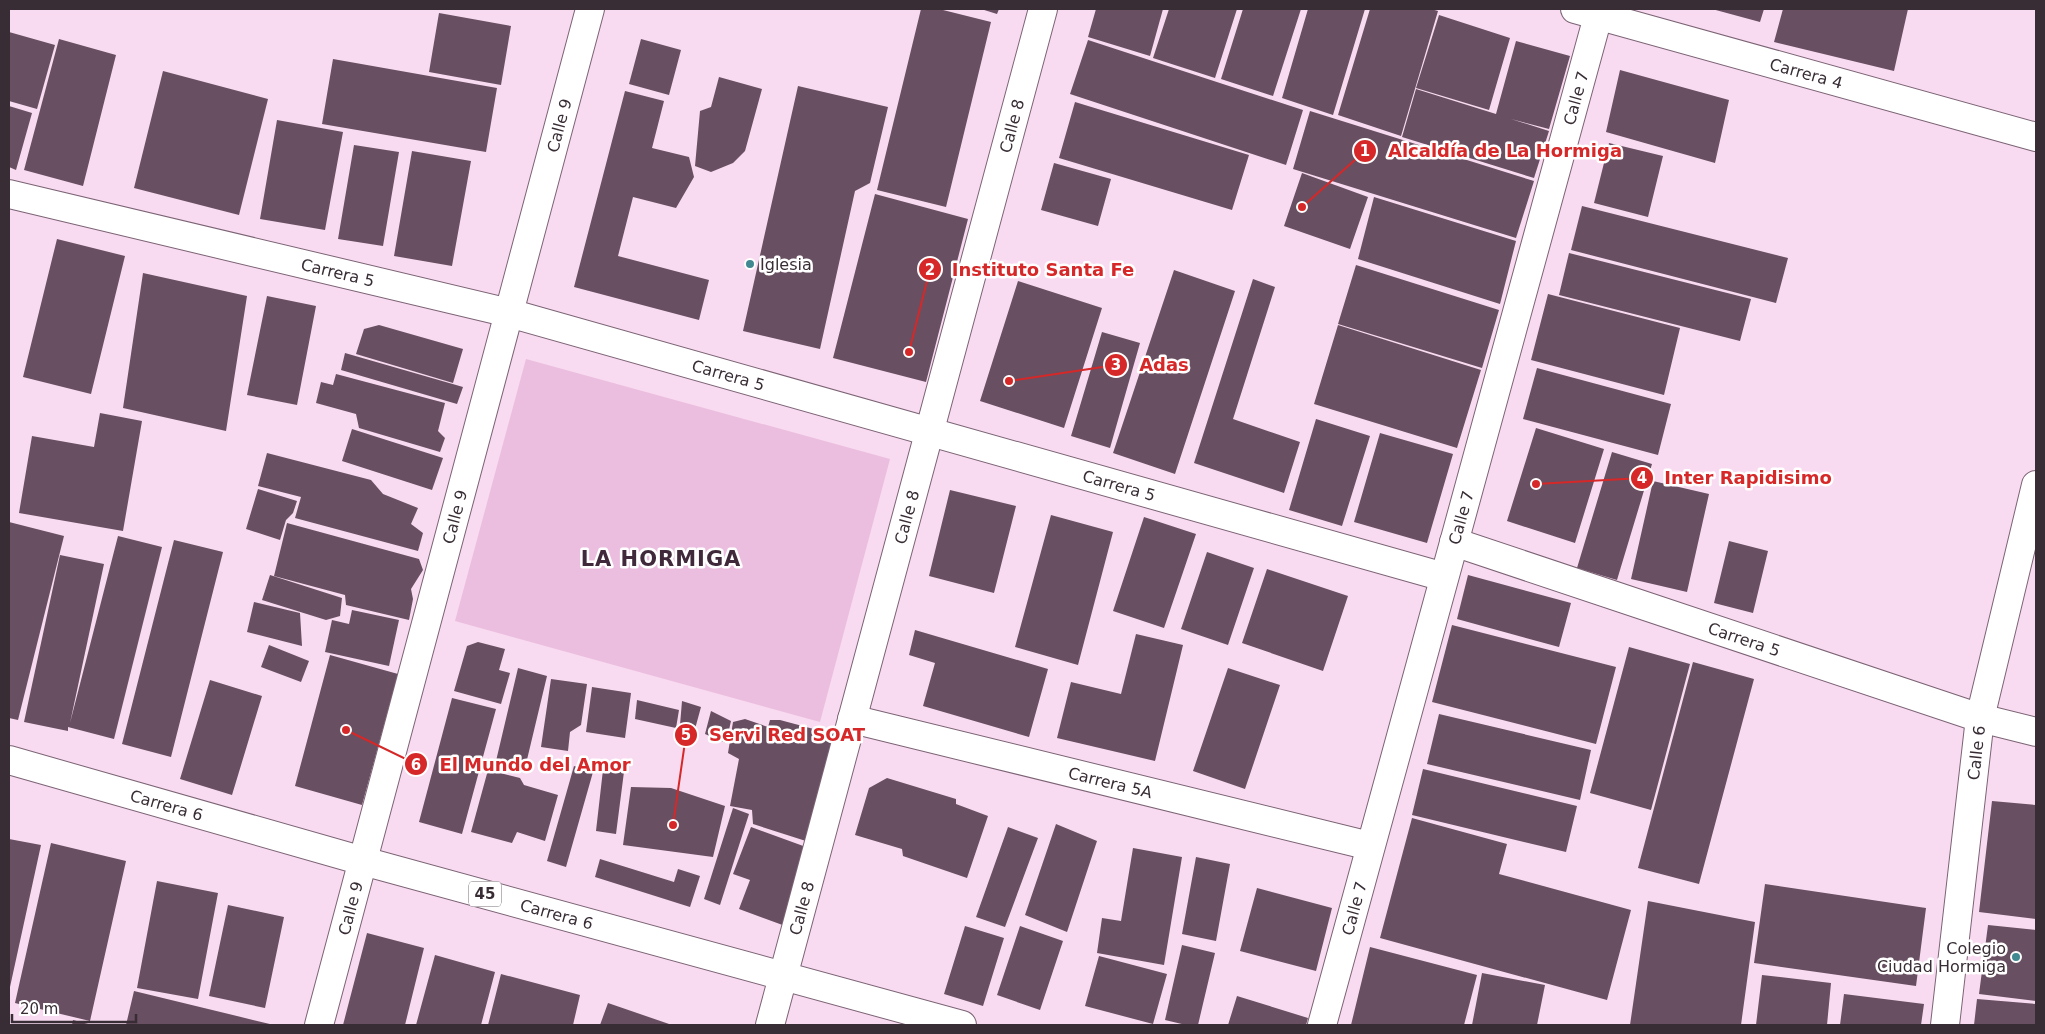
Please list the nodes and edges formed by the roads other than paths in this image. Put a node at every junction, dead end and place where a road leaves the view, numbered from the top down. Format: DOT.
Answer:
graph roads {
  1 [pos="590,9"];
  2 [pos="1043,9"];
  3 [pos="1591,11"];
  4 [pos="2036,137"];
  5 [pos="9,194"];
  6 [pos="509,313"];
  7 [pos="930,431"];
  8 [pos="2036,486"];
  9 [pos="1454,542"];
  10 [pos="1444,577"];
  11 [pos="1980,718"];
  12 [pos="852,719"];
  13 [pos="2036,732"];
  14 [pos="9,760"];
  15 [pos="1370,846"];
  16 [pos="363,861"];
  17 [pos="782,977"];
  18 [pos="319,1025"];
  19 [pos="770,1025"];
  20 [pos="962,1025"];
  21 [pos="1322,1025"];
  22 [pos="1945,1025"];
  1 -- 6 [label="street, Calle 9"];
  2 -- 7 [label="street, Calle 8"];
  3 -- 4 [label="street, Carrera 4"];
  3 -- 9 [label="street, Calle 7"];
  5 -- 6 [label="street, Carrera 5"];
  6 -- 7 [label="street, Carrera 5"];
  6 -- 16 [label="street, Calle 9"];
  7 -- 10 [label="street, Carrera 5"];
  7 -- 12 [label="street, Calle 8"];
  8 -- 11 [label="street, Calle 6"];
  9 -- 10 [label="street, Calle 7"];
  9 -- 11 [label="street, Carrera 5"];
  10 -- 15 [label="street, Calle 7"];
  11 -- 13 [label="street, Carrera 5"];
  11 -- 22 [label="street, Calle 6"];
  12 -- 15 [label="street, Carrera 5A"];
  12 -- 17 [label="street, Calle 8"];
  14 -- 16 [label="street, Carrera 6 / 45"];
  15 -- 21 [label="street, Calle 7"];
  16 -- 17 [label="street, Carrera 6 / 45"];
  16 -- 18 [label="street, Calle 9"];
  17 -- 19 [label="street, Calle 8"];
  17 -- 20 [label="street, Carrera 6 / 45"];
}
